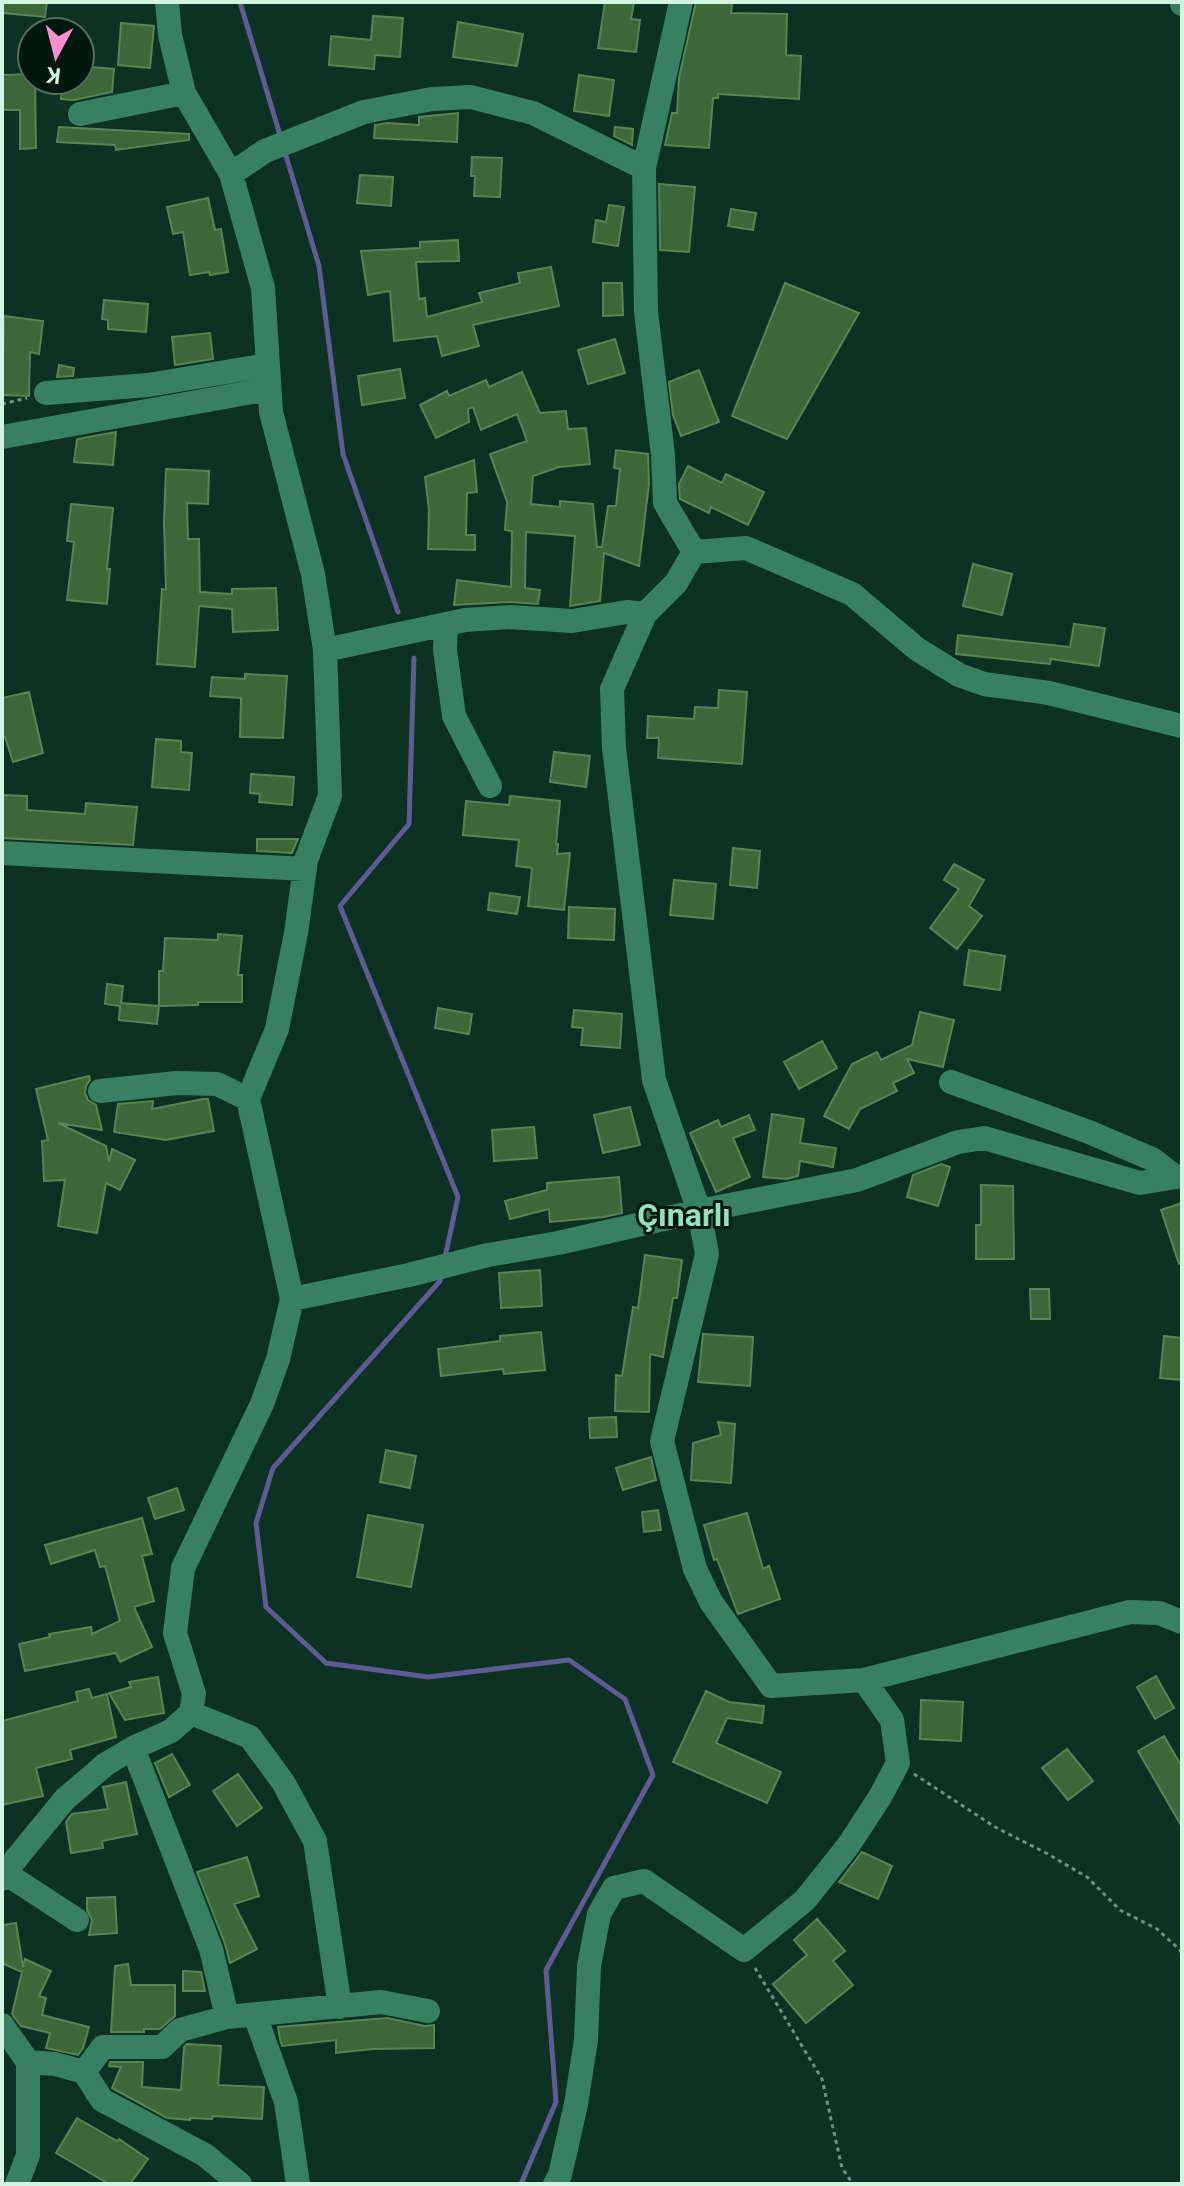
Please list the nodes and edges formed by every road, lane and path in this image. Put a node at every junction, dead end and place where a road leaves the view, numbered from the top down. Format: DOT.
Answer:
graph roads {
  1 [pos="167,2"];
  2 [pos="681,2"];
  3 [pos="184,93"];
  4 [pos="80,114"];
  5 [pos="644,168"];
  6 [pos="231,174"];
  7 [pos="269,377"];
  8 [pos="46,393"];
  9 [pos="2,437"];
  10 [pos="694,552"];
  11 [pos="645,614"];
  12 [pos="446,624"];
  13 [pos="325,650"];
  14 [pos="1182,726"];
  15 [pos="490,786"];
  16 [pos="2,853"];
  17 [pos="305,869"];
  18 [pos="951,1082"];
  19 [pos="100,1091"];
  20 [pos="248,1099"];
  21 [pos="1178,1176"];
  22 [pos="699,1211"];
  23 [pos="292,1299"];
  24 [pos="1182,1622"];
  25 [pos="864,1680"];
  26 [pos="191,1713"];
  27 [pos="133,1748"];
  28 [pos="898,1763"];
  29 [pos="4,1876"];
  30 [pos="77,1920"];
  31 [pos="744,1950"];
  32 [pos="1182,1955"];
  33 [pos="340,2007"];
  34 [pos="428,2011"];
  35 [pos="255,2015"];
  36 [pos="227,2017"];
  37 [pos="2,2025"];
  38 [pos="28,2062"];
  39 [pos="84,2072"];
  40 [pos="17,2184"];
  41 [pos="240,2184"];
  42 [pos="298,2184"];
  43 [pos="555,2184"];
  44 [pos="853,2184"];
  1 -- 3 [label="street"];
  2 -- 5 [label="street"];
  3 -- 4 [label="street"];
  3 -- 6 [label="street"];
  5 -- 6 [label="street"];
  5 -- 10 [label="street"];
  6 -- 7 [label="street"];
  7 -- 8 [label="street"];
  7 -- 9 [label="street"];
  7 -- 13 [label="street"];
  10 -- 11 [label="street"];
  10 -- 14 [label="street"];
  11 -- 12 [label="street"];
  11 -- 22 [label="street"];
  12 -- 13 [label="street"];
  12 -- 15 [label="street"];
  13 -- 17 [label="street"];
  16 -- 17 [label="street"];
  17 -- 20 [label="street"];
  18 -- 21 [label="street"];
  19 -- 20 [label="street"];
  20 -- 23 [label="street"];
  21 -- 22 [label="street"];
  22 -- 23 [label="street"];
  22 -- 25 [label="street"];
  23 -- 26 [label="street"];
  24 -- 25 [label="street"];
  25 -- 28 [label="street"];
  26 -- 27 [label="street"];
  26 -- 33 [label="street"];
  27 -- 29 [label="street"];
  27 -- 36 [label="street"];
  28 -- 31 [label="street"];
  28 -- 32 [label="path"];
  29 -- 30 [label="street"];
  31 -- 43 [label="street"];
  31 -- 44 [label="path"];
  33 -- 34 [label="street"];
  33 -- 35 [label="street"];
  35 -- 36 [label="street"];
  35 -- 42 [label="street"];
  36 -- 39 [label="street"];
  37 -- 38 [label="street"];
  38 -- 39 [label="street"];
  38 -- 40 [label="street"];
  39 -- 41 [label="street"];
}
